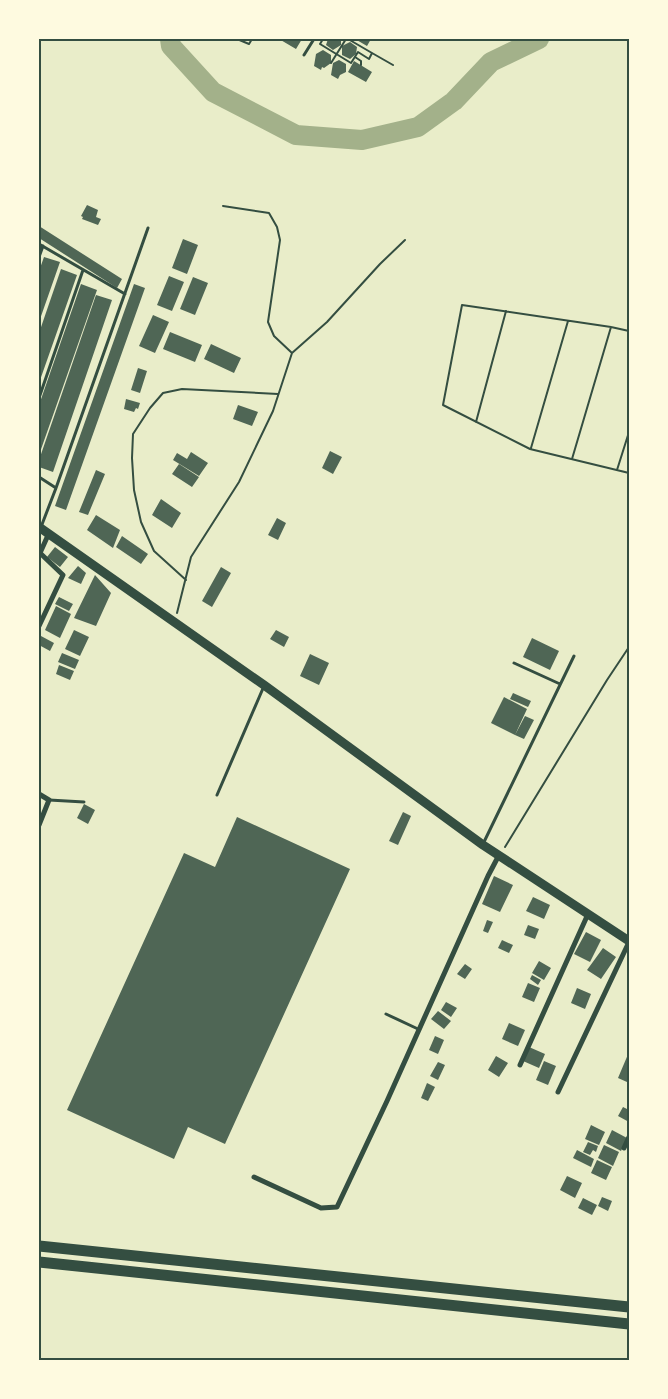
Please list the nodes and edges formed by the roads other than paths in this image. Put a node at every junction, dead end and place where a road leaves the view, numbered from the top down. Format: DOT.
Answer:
graph roads {
  1 [pos="314,39"];
  2 [pos="304,55"];
  3 [pos="148,228"];
  4 [pos="41,245"];
  5 [pos="39,257"];
  6 [pos="83,270"];
  7 [pos="125,294"];
  8 [pos="39,398"];
  9 [pos="39,477"];
  10 [pos="56,488"];
  11 [pos="43,529"];
  12 [pos="40,554"];
  13 [pos="39,626"];
  14 [pos="574,656"];
  15 [pos="514,663"];
  16 [pos="560,684"];
  17 [pos="264,685"];
  18 [pos="39,794"];
  19 [pos="217,795"];
  20 [pos="49,800"];
  21 [pos="84,802"];
  22 [pos="39,825"];
  23 [pos="483,845"];
  24 [pos="499,855"];
  25 [pos="588,914"];
  26 [pos="629,941"];
  27 [pos="386,1014"];
  28 [pos="418,1029"];
  29 [pos="520,1065"];
  30 [pos="558,1092"];
  31 [pos="629,1137"];
  32 [pos="624,1148"];
  33 [pos="254,1177"];
  34 [pos="39,1246"];
  35 [pos="39,1262"];
  36 [pos="629,1307"];
  37 [pos="629,1324"];
  1 -- 2 [label="lane"];
  3 -- 7 [label="lane"];
  4 -- 5 [label="lane"];
  4 -- 6 [label="lane"];
  6 -- 7 [label="lane"];
  6 -- 8 [label="lane"];
  7 -- 10 [label="lane"];
  9 -- 10 [label="lane"];
  10 -- 11 [label="lane"];
  11 -- 12 [label="street"];
  11 -- 17 [label="main road"];
  12 -- 13 [label="street"];
  14 -- 16 [label="lane"];
  15 -- 16 [label="lane"];
  16 -- 23 [label="lane"];
  17 -- 19 [label="lane"];
  17 -- 23 [label="main road"];
  18 -- 20 [label="street"];
  20 -- 21 [label="lane"];
  20 -- 22 [label="street"];
  23 -- 24 [label="main road"];
  24 -- 25 [label="main road"];
  24 -- 28 [label="street"];
  25 -- 26 [label="main road"];
  25 -- 29 [label="street"];
  26 -- 30 [label="street"];
  27 -- 28 [label="lane"];
  28 -- 33 [label="street"];
  31 -- 32 [label="street"];
  34 -- 36 [label="highway"];
  35 -- 37 [label="highway"];
}
